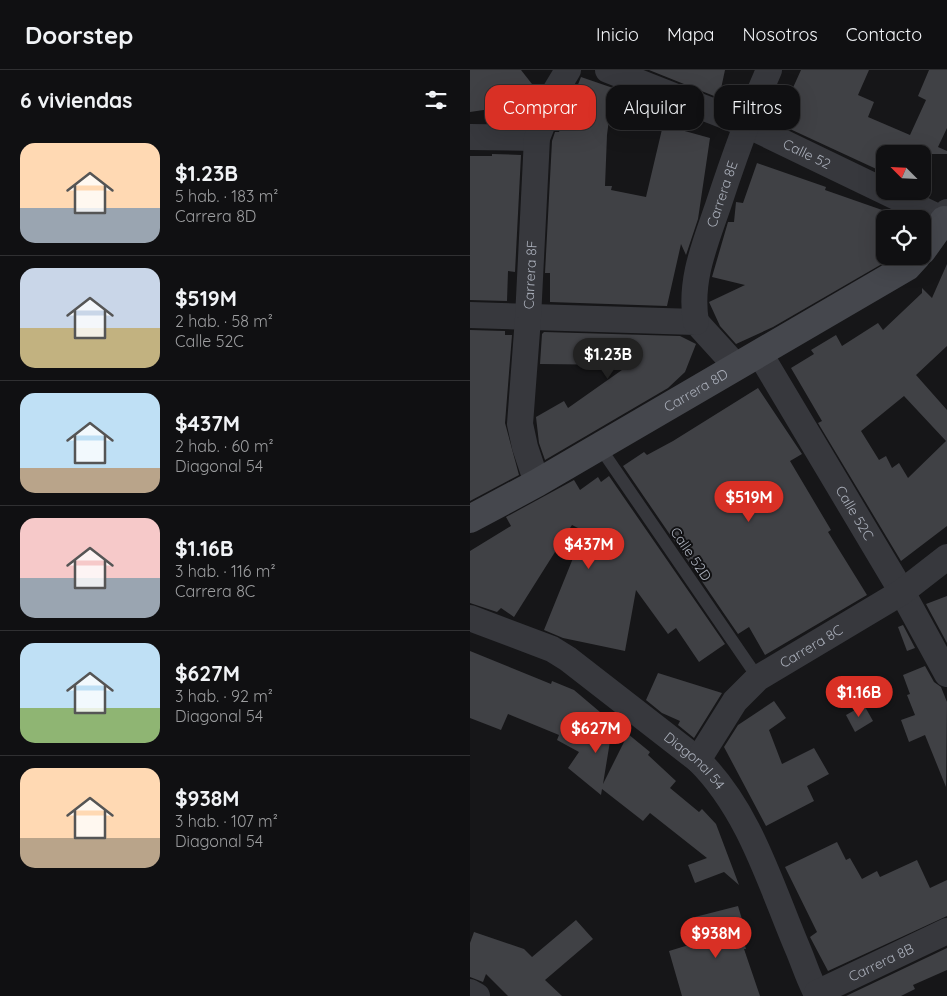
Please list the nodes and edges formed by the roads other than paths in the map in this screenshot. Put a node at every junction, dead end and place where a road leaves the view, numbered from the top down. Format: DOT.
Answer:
graph roads {
  1 [pos="568,70"];
  2 [pos="608,70"];
  3 [pos="769,70"];
  4 [pos="762,85"];
  5 [pos="714,112"];
  6 [pos="743,130"];
  7 [pos="758,130"];
  8 [pos="470,137"];
  9 [pos="537,138"];
  10 [pos="946,218"];
  11 [pos="931,239"];
  12 [pos="909,265"];
  13 [pos="470,315"];
  14 [pos="528,318"];
  15 [pos="696,322"];
  16 [pos="760,354"];
  17 [pos="736,366"];
  18 [pos="599,446"];
  19 [pos="537,483"];
  20 [pos="470,519"];
  21 [pos="947,557"];
  22 [pos="902,592"];
  23 [pos="470,618"];
  24 [pos="947,674"];
  25 [pos="758,678"];
  26 [pos="698,760"];
  27 [pos="947,931"];
  28 [pos="470,992"];
  29 [pos="818,995"];
  30 [pos="477,996"];
  1 -- 9 [label="street, Carrera 8F"];
  2 -- 5 [label="street, Calle 52"];
  3 -- 4 [label="street, Carrera 8E"];
  6 -- 15 [label="street, Carrera 8E"];
  7 -- 10 [label="street, Calle 52"];
  8 -- 9 [label="street"];
  9 -- 14 [label="street, Carrera 8F"];
  10 -- 11 [label="street"];
  12 -- 16 [label="street, Carrera 8D"];
  13 -- 14 [label="street"];
  14 -- 15 [label="street"];
  14 -- 19 [label="street, Carrera 8F"];
  15 -- 17 [label="street"];
  16 -- 17 [label="street, Carrera 8D"];
  16 -- 22 [label="street, Calle 52C"];
  17 -- 18 [label="street, Carrera 8D"];
  18 -- 19 [label="street, Carrera 8D"];
  18 -- 25 [label="lane, Calle 52D"];
  19 -- 20 [label="street, Carrera 8D"];
  21 -- 22 [label="street, Carrera 8C"];
  22 -- 24 [label="street, Calle 52C"];
  22 -- 25 [label="street, Carrera 8C"];
  23 -- 26 [label="street, Diagonal 54"];
  25 -- 26 [label="street, Carrera 8C"];
  26 -- 29 [label="street, Diagonal 54"];
  27 -- 29 [label="street, Carrera 8B"];
  28 -- 30 [label="street"];
}
